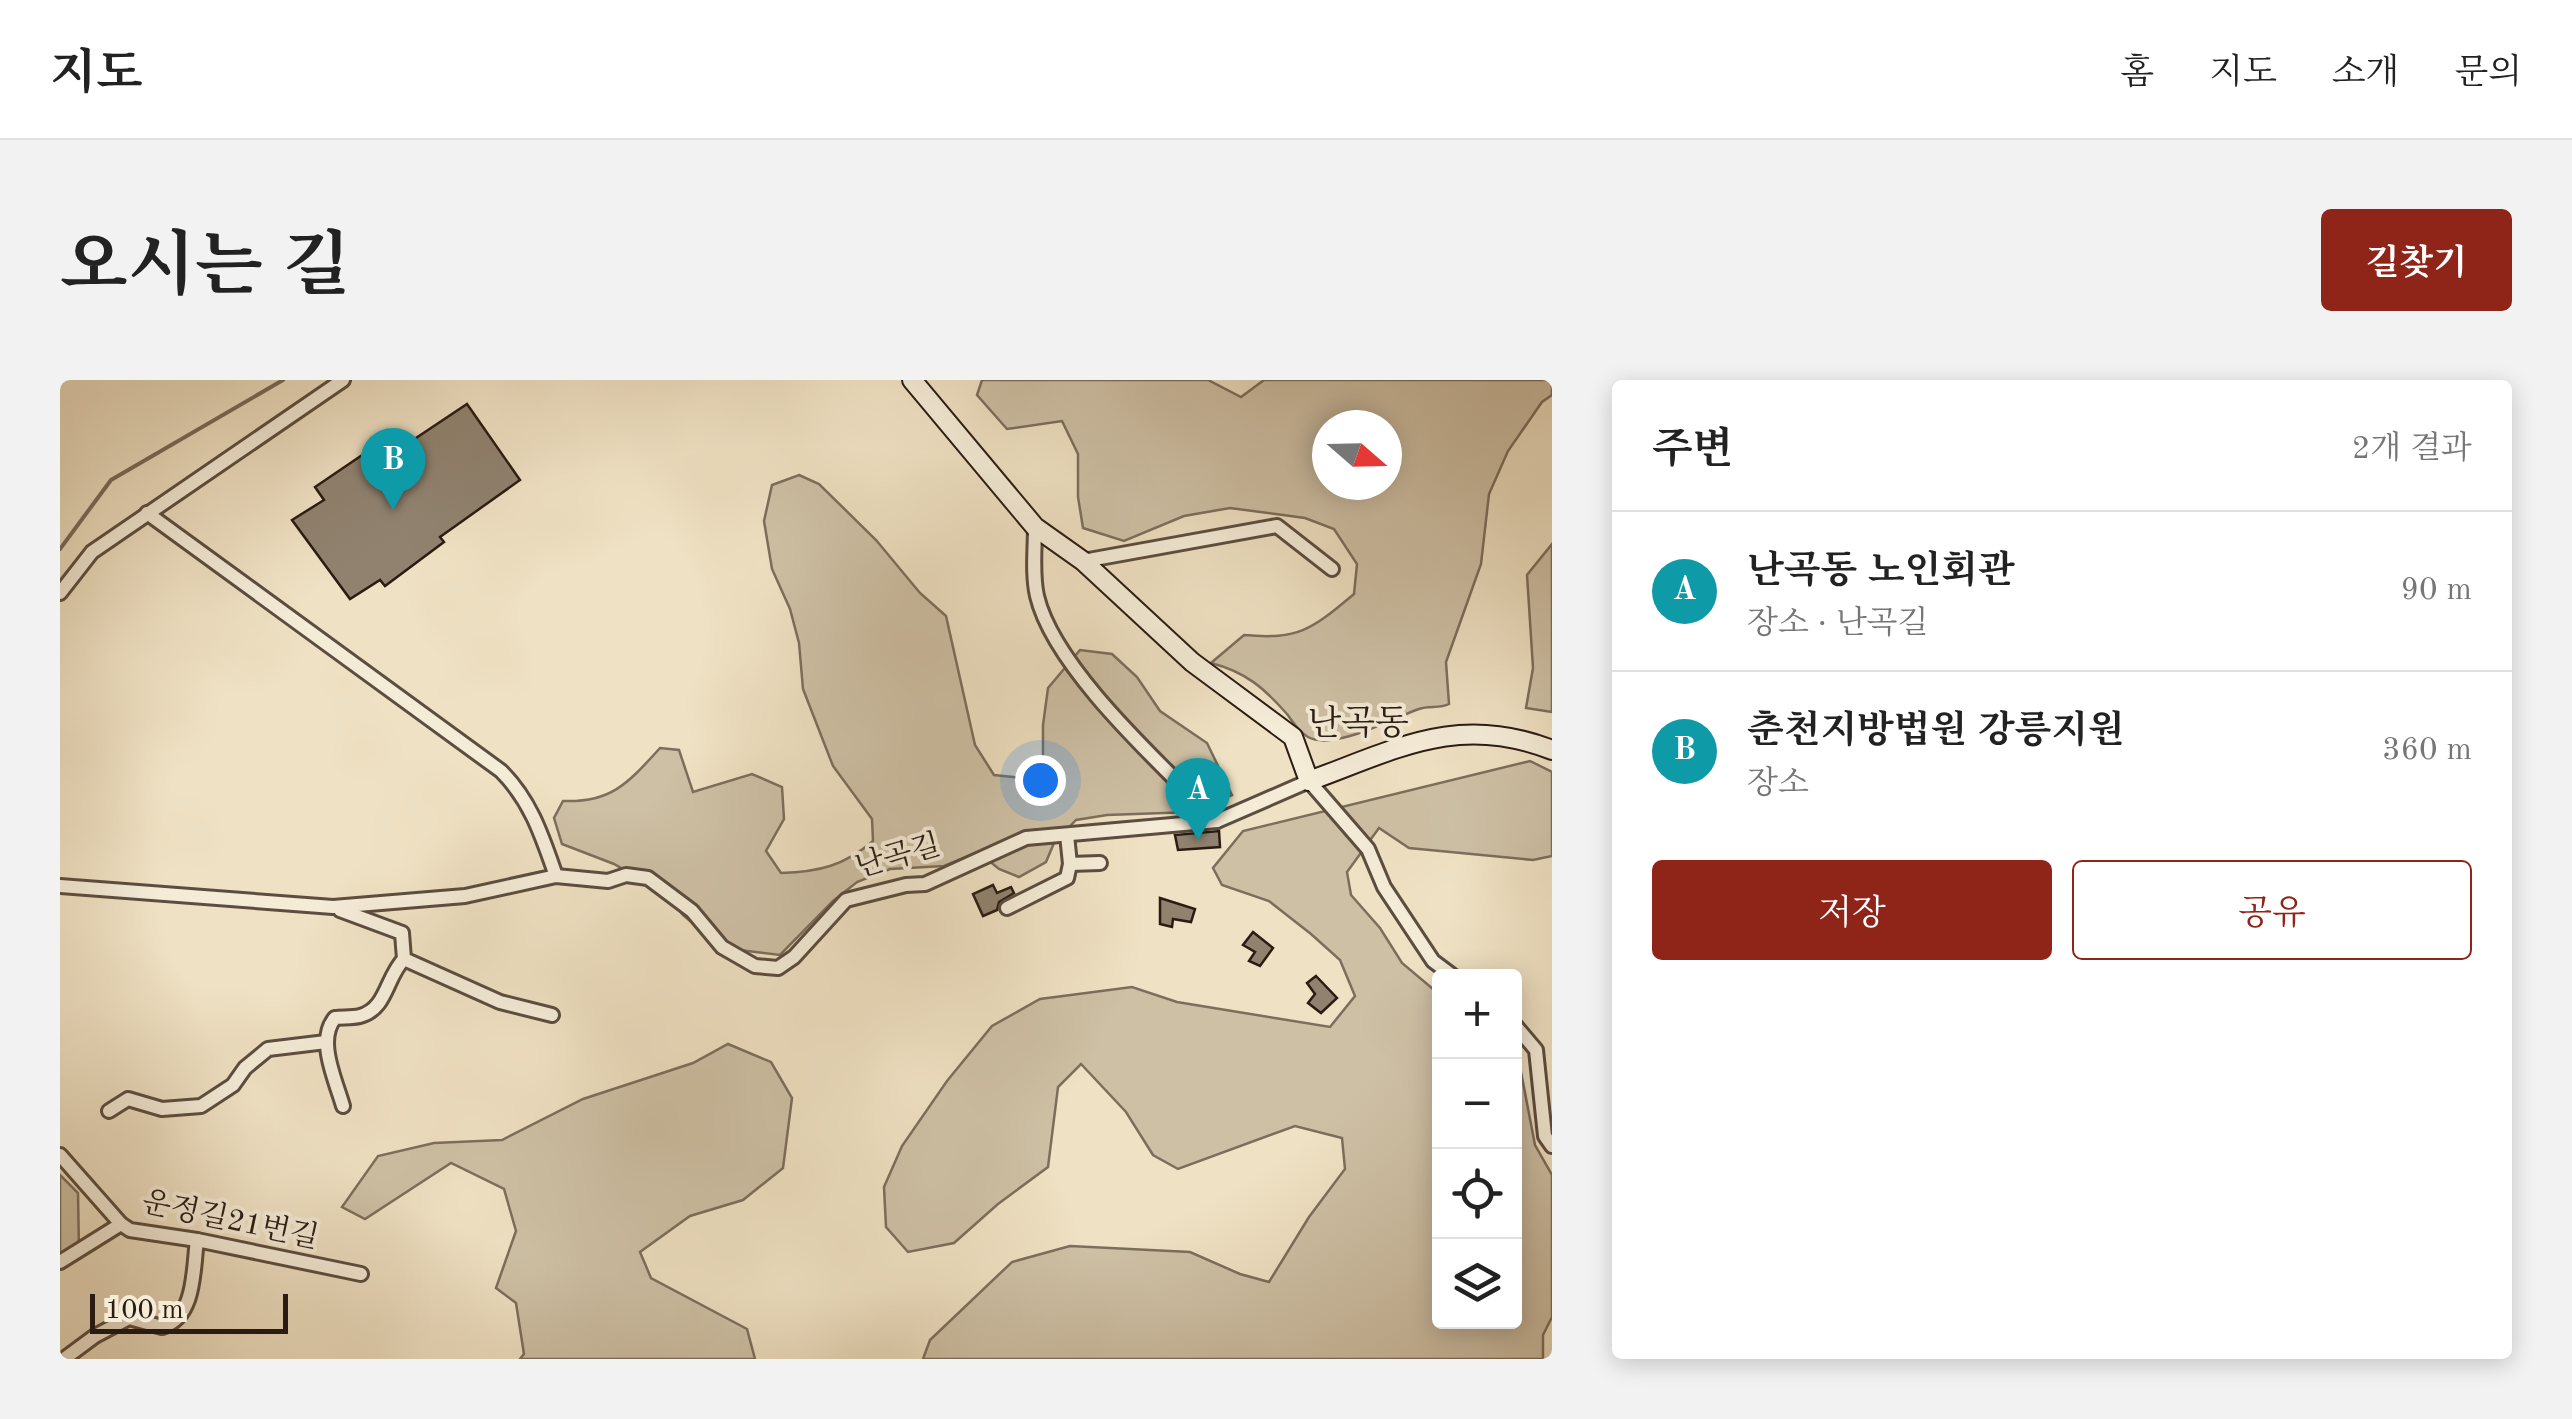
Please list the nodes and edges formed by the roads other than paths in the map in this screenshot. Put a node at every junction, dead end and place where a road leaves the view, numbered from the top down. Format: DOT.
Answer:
graph roads {
  1 [pos="343,380"];
  2 [pos="912,380"];
  3 [pos="147,513"];
  4 [pos="1035,527"];
  5 [pos="1083,561"];
  6 [pos="1332,569"];
  7 [pos="60,593"];
  8 [pos="1552,750"];
  9 [pos="1309,781"];
  10 [pos="1217,821"];
  11 [pos="1067,835"];
  12 [pos="1100,863"];
  13 [pos="1070,864"];
  14 [pos="556,876"];
  15 [pos="60,886"];
  16 [pos="333,907"];
  17 [pos="1008,908"];
  18 [pos="404,959"];
  19 [pos="1444,969"];
  20 [pos="552,1015"];
  21 [pos="1522,1033"];
  22 [pos="326,1042"];
  23 [pos="343,1106"];
  24 [pos="108,1111"];
  25 [pos="1552,1146"];
  26 [pos="60,1155"];
  27 [pos="121,1224"];
  28 [pos="197,1240"];
  29 [pos="60,1262"];
  30 [pos="361,1274"];
  31 [pos="64,1359"];
  1 -- 3 [label="street"];
  2 -- 4 [label="street"];
  3 -- 7 [label="street"];
  3 -- 14 [label="street"];
  4 -- 5 [label="street"];
  4 -- 10 [label="street"];
  5 -- 6 [label="street"];
  5 -- 9 [label="street"];
  8 -- 9 [label="street, 난곡길"];
  9 -- 10 [label="street, 난곡길"];
  9 -- 19 [label="street"];
  10 -- 11 [label="street, 난곡길"];
  11 -- 13 [label="street"];
  11 -- 14 [label="street, 난곡길"];
  12 -- 13 [label="street"];
  13 -- 17 [label="street"];
  14 -- 16 [label="street, 난곡길"];
  15 -- 16 [label="street, 난곡길"];
  16 -- 18 [label="street"];
  18 -- 20 [label="street"];
  18 -- 22 [label="street"];
  21 -- 25 [label="street"];
  22 -- 23 [label="street"];
  22 -- 24 [label="street"];
  26 -- 27 [label="street, 운정길21번길"];
  27 -- 28 [label="street, 운정길21번길"];
  27 -- 29 [label="street"];
  28 -- 30 [label="street, 운정길21번길"];
  28 -- 31 [label="street"];
}
